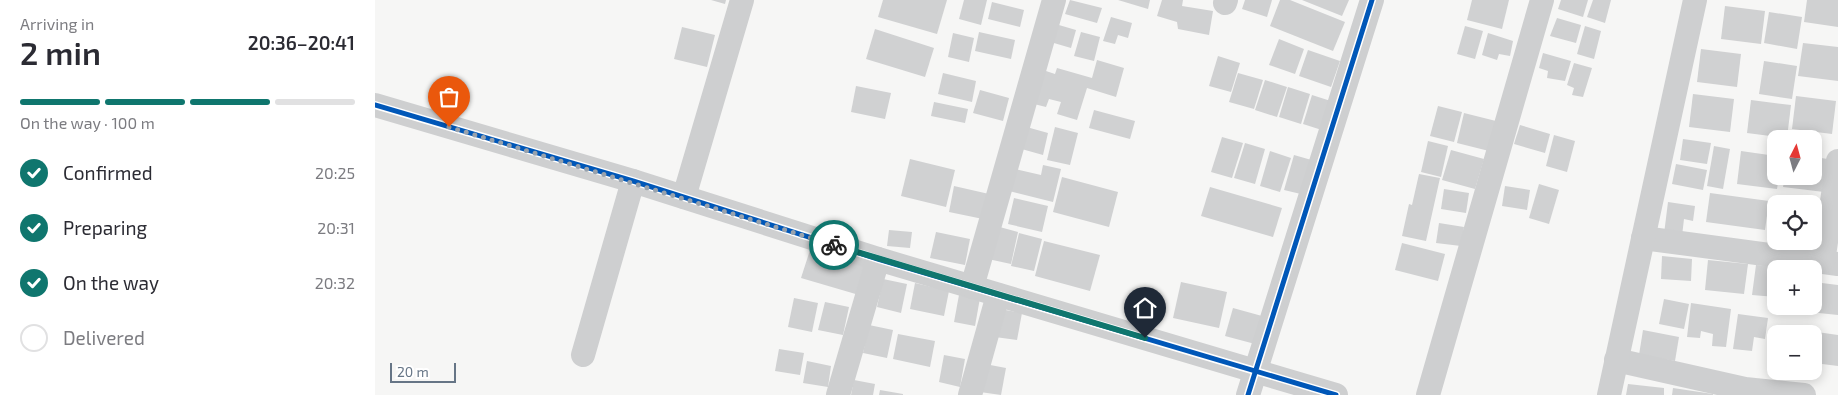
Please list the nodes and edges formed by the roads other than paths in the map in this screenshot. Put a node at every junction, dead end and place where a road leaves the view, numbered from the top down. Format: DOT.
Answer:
graph roads {
  1 [pos="742,0"];
  2 [pos="1054,0"];
  3 [pos="1372,0"];
  4 [pos="1542,0"];
  5 [pos="1695,0"];
  6 [pos="375,105"];
  7 [pos="1838,160"];
  8 [pos="633,182"];
  9 [pos="684,197"];
  10 [pos="1643,238"];
  11 [pos="878,259"];
  12 [pos="1830,263"];
  13 [pos="972,287"];
  14 [pos="998,295"];
  15 [pos="583,355"];
  16 [pos="1615,360"];
  17 [pos="1255,371"];
  18 [pos="838,395"];
  19 [pos="970,395"];
  20 [pos="1248,395"];
  21 [pos="1336,395"];
  22 [pos="1428,395"];
  23 [pos="1609,395"];
  24 [pos="1804,395"];
  1 -- 9 [label="street"];
  2 -- 13 [label="street"];
  3 -- 17 [label="street"];
  4 -- 22 [label="street"];
  5 -- 10 [label="street"];
  6 -- 8 [label="street"];
  7 -- 12 [label="street"];
  8 -- 9 [label="street"];
  8 -- 15 [label="street"];
  9 -- 11 [label="street"];
  10 -- 12 [label="street"];
  10 -- 16 [label="street"];
  11 -- 13 [label="street"];
  11 -- 18 [label="street"];
  13 -- 14 [label="street"];
  14 -- 17 [label="street"];
  14 -- 19 [label="street"];
  16 -- 23 [label="street"];
  16 -- 24 [label="street"];
  17 -- 20 [label="street"];
  17 -- 21 [label="street"];
}
